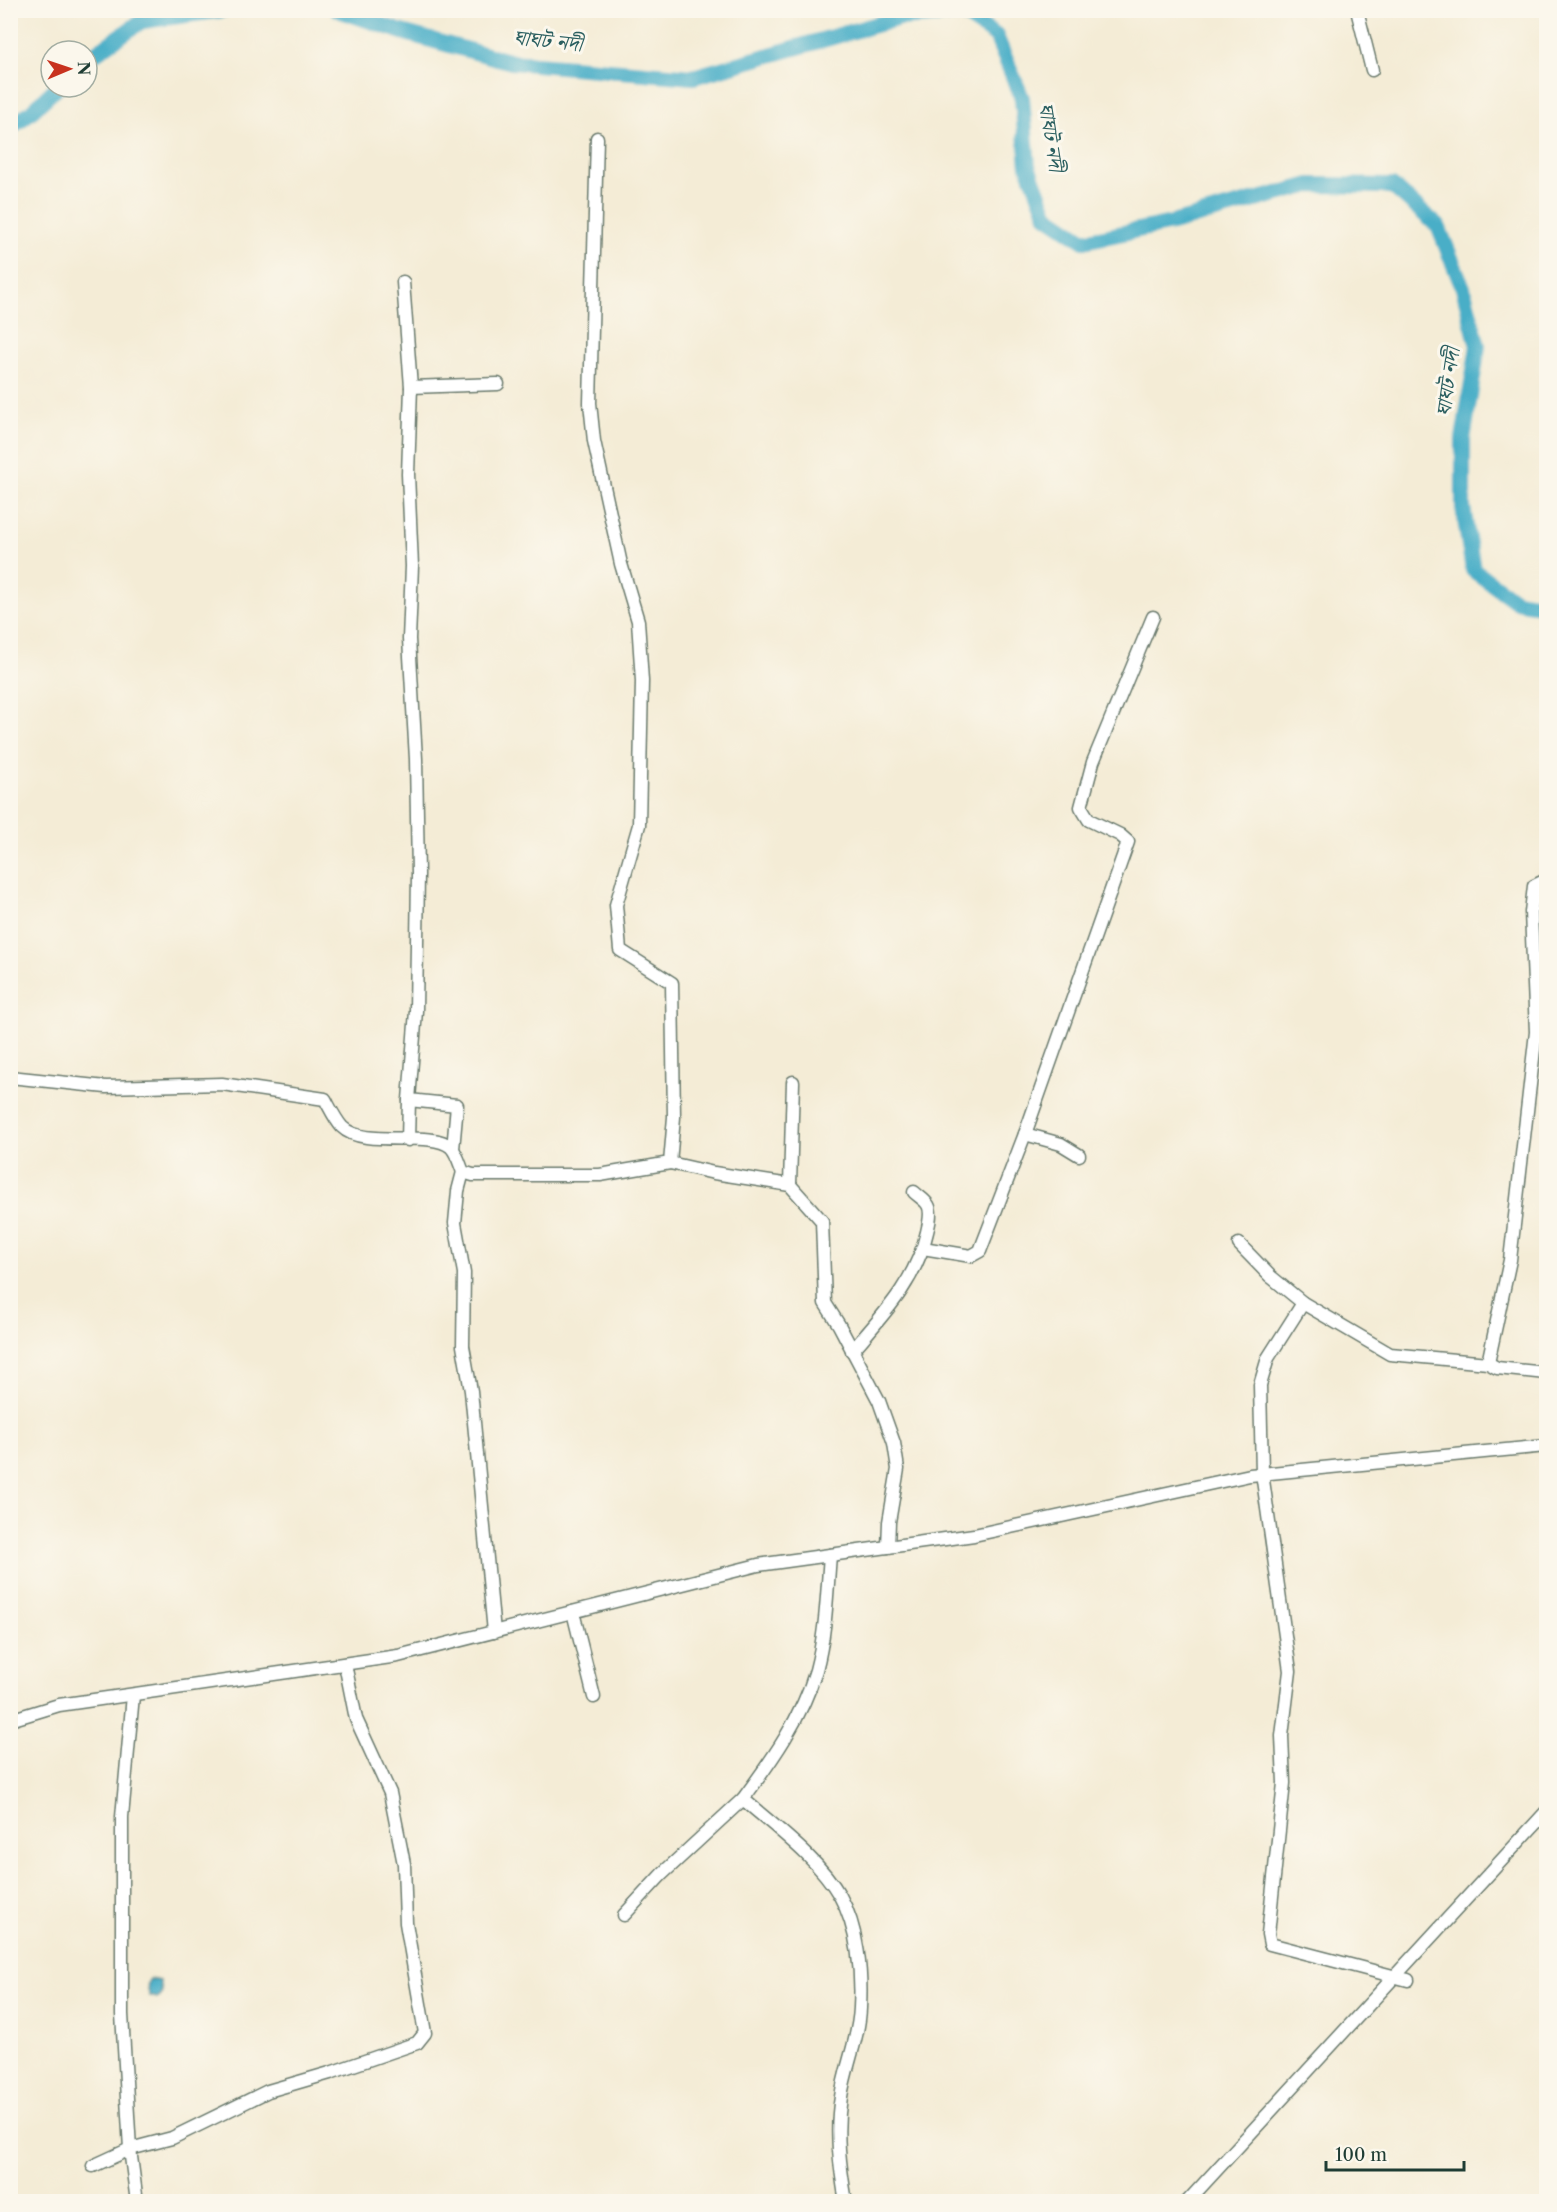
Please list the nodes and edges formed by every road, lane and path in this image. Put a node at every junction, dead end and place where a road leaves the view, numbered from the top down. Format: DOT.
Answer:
graph roads {
  1 [pos="1357,10"];
  2 [pos="1372,70"];
  3 [pos="597,138"];
  4 [pos="403,282"];
  5 [pos="498,384"];
  6 [pos="411,387"];
  7 [pos="1153,617"];
  8 [pos="1546,880"];
  9 [pos="10,1077"];
  10 [pos="793,1082"];
  11 [pos="409,1100"];
  12 [pos="1025,1134"];
  13 [pos="408,1140"];
  14 [pos="453,1149"];
  15 [pos="1079,1155"];
  16 [pos="670,1163"];
  17 [pos="463,1172"];
  18 [pos="790,1185"];
  19 [pos="914,1192"];
  20 [pos="1239,1244"];
  21 [pos="923,1248"];
  22 [pos="1303,1303"];
  23 [pos="852,1351"];
  24 [pos="1488,1363"];
  25 [pos="1546,1372"];
  26 [pos="1546,1446"];
  27 [pos="1262,1473"];
  28 [pos="888,1547"];
  29 [pos="830,1555"];
  30 [pos="573,1612"];
  31 [pos="494,1632"];
  32 [pos="345,1664"];
  33 [pos="133,1695"];
  34 [pos="594,1697"];
  35 [pos="10,1720"];
  36 [pos="743,1799"];
  37 [pos="1546,1812"];
  38 [pos="624,1915"];
  39 [pos="1402,1977"];
  40 [pos="130,2149"];
  41 [pos="93,2166"];
  42 [pos="136,2202"];
  43 [pos="846,2202"];
  44 [pos="1187,2202"];
  1 -- 2 [label="street"];
  3 -- 16 [label="street"];
  4 -- 6 [label="street"];
  5 -- 6 [label="street"];
  6 -- 11 [label="street"];
  7 -- 12 [label="street"];
  8 -- 24 [label="street"];
  9 -- 13 [label="street"];
  10 -- 18 [label="street"];
  11 -- 13 [label="street"];
  11 -- 14 [label="street"];
  12 -- 15 [label="street"];
  12 -- 21 [label="street"];
  13 -- 14 [label="street"];
  14 -- 17 [label="street"];
  16 -- 17 [label="street"];
  16 -- 18 [label="street"];
  17 -- 31 [label="street"];
  18 -- 23 [label="street"];
  19 -- 21 [label="street"];
  20 -- 22 [label="street"];
  21 -- 23 [label="street"];
  22 -- 24 [label="street"];
  22 -- 27 [label="street"];
  23 -- 28 [label="street"];
  24 -- 25 [label="street"];
  26 -- 27 [label="street"];
  27 -- 28 [label="street"];
  27 -- 39 [label="street"];
  28 -- 29 [label="street"];
  29 -- 30 [label="street"];
  29 -- 36 [label="street"];
  30 -- 31 [label="street"];
  30 -- 34 [label="street"];
  31 -- 32 [label="street"];
  32 -- 33 [label="street"];
  32 -- 40 [label="street"];
  33 -- 35 [label="street"];
  33 -- 40 [label="street"];
  36 -- 38 [label="street"];
  36 -- 43 [label="street"];
  37 -- 39 [label="street"];
  39 -- 44 [label="street"];
  40 -- 41 [label="street"];
  40 -- 42 [label="street"];
}
